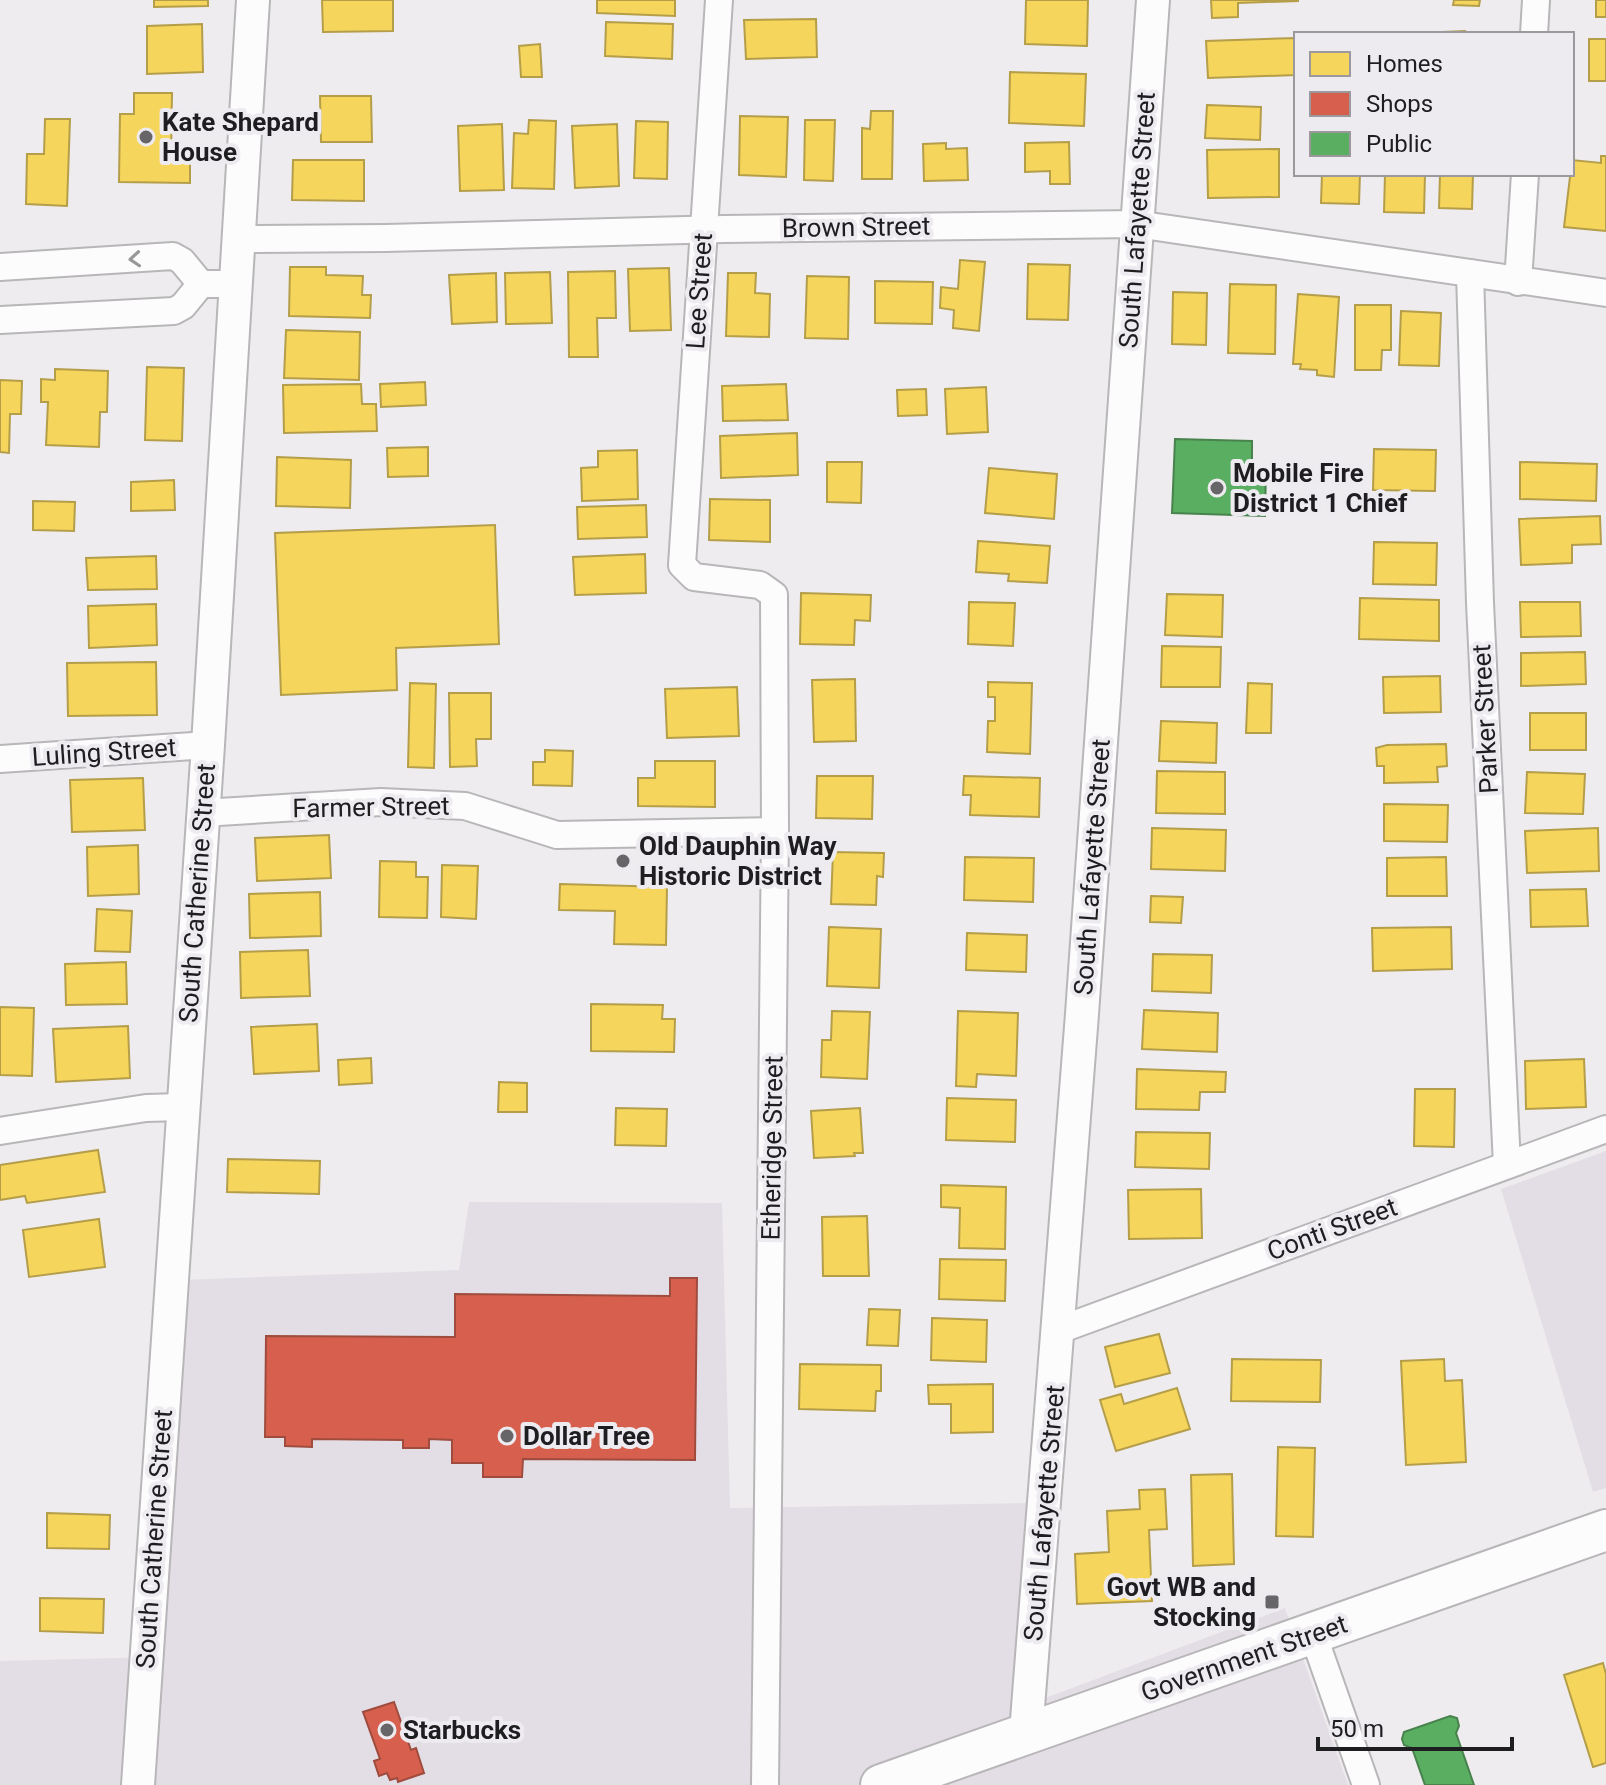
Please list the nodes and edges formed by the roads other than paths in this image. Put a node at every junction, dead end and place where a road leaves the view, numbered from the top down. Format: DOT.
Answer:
graph roads {
  1 [pos="253,0"];
  2 [pos="719,0"];
  3 [pos="1153,0"];
  4 [pos="1536,0"];
  5 [pos="1534,32"];
  6 [pos="1525,176"];
  7 [pos="1136,224"];
  8 [pos="702,229"];
  9 [pos="238,239"];
  10 [pos="0,267"];
  11 [pos="1470,273"];
  12 [pos="1518,282"];
  13 [pos="201,284"];
  14 [pos="235,284"];
  15 [pos="1606,293"];
  16 [pos="0,320"];
  17 [pos="694,577"];
  18 [pos="208,745"];
  19 [pos="0,759"];
  20 [pos="202,813"];
  21 [pos="775,831"];
  22 [pos="182,1107"];
  23 [pos="1606,1129"];
  24 [pos="0,1131"];
  25 [pos="1507,1165"];
  26 [pos="1059,1330"];
  27 [pos="1606,1530"];
  28 [pos="1313,1634"];
  29 [pos="1026,1733"];
  30 [pos="138,1785"];
  31 [pos="765,1785"];
  32 [pos="881,1785"];
  33 [pos="1366,1785"];
  1 -- 9 [label="street, South Catherine Street"];
  2 -- 8 [label="street, Lee Street"];
  3 -- 7 [label="street, South Lafayette Street"];
  4 -- 5 [label="street"];
  6 -- 12 [label="street"];
  7 -- 8 [label="street, Brown Street"];
  7 -- 11 [label="street, Brown Street"];
  7 -- 26 [label="street, South Lafayette Street"];
  8 -- 9 [label="street, Brown Street"];
  8 -- 17 [label="street, Lee Street"];
  9 -- 14 [label="street, South Catherine Street"];
  13 -- 10 [label="street, one-way"];
  11 -- 12 [label="street, Brown Street"];
  11 -- 25 [label="street, Parker Street"];
  12 -- 15 [label="street"];
  13 -- 14 [label="street"];
  13 -- 16 [label="street"];
  14 -- 18 [label="street, South Catherine Street"];
  17 -- 21 [label="street, Etheridge Street"];
  18 -- 19 [label="street, Luling Street"];
  18 -- 20 [label="street, South Catherine Street"];
  20 -- 21 [label="street, Farmer Street"];
  20 -- 22 [label="street, South Catherine Street"];
  21 -- 31 [label="street, Etheridge Street"];
  22 -- 24 [label="street"];
  22 -- 30 [label="street, South Catherine Street"];
  23 -- 25 [label="street, Conti Street"];
  25 -- 26 [label="street, Conti Street"];
  26 -- 29 [label="street, South Lafayette Street"];
  27 -- 28 [label="main road, Government Street"];
  28 -- 29 [label="main road, Government Street"];
  28 -- 33 [label="street"];
  29 -- 32 [label="main road, Government Street"];
}
